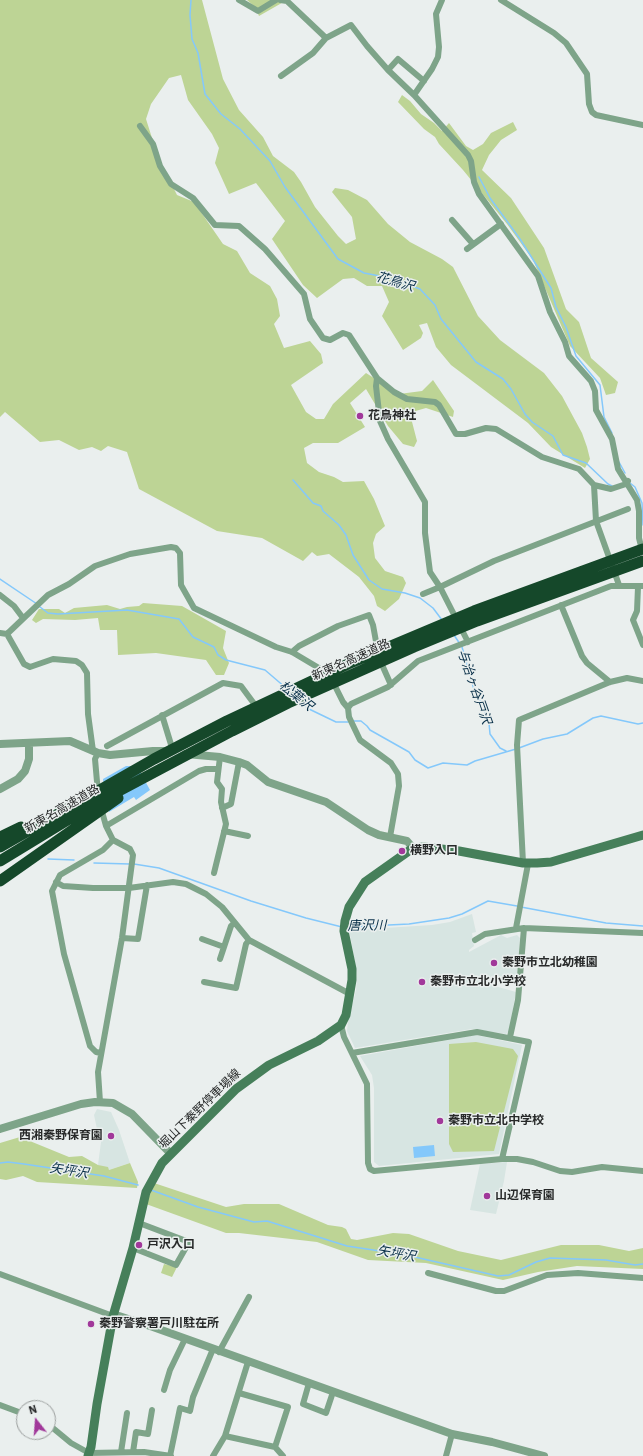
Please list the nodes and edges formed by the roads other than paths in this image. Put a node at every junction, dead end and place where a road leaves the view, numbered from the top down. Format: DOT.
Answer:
graph roads {
  1 [pos="239,0"];
  2 [pos="276,0"];
  3 [pos="280,0"];
  4 [pos="442,0"];
  5 [pos="501,0"];
  6 [pos="326,38"];
  7 [pos="388,70"];
  8 [pos="280,76"];
  9 [pos="424,81"];
  10 [pos="414,95"];
  11 [pos="643,125"];
  12 [pos="140,126"];
  13 [pos="452,220"];
  14 [pos="501,224"];
  15 [pos="473,244"];
  16 [pos="467,249"];
  17 [pos="377,378"];
  18 [pos="627,482"];
  19 [pos="594,485"];
  20 [pos="628,509"];
  21 [pos="596,520"];
  22 [pos="643,549"];
  23 [pos="643,555"];
  24 [pos="643,561"];
  25 [pos="618,585"];
  26 [pos="440,587"];
  27 [pos="640,587"];
  28 [pos="423,594"];
  29 [pos="0,595"];
  30 [pos="561,605"];
  31 [pos="23,618"];
  32 [pos="3,633"];
  33 [pos="466,642"];
  34 [pos="643,645"];
  35 [pos="292,652"];
  36 [pos="643,681"];
  37 [pos="610,682"];
  38 [pos="391,685"];
  39 [pos="348,708"];
  40 [pos="162,715"];
  41 [pos="265,718"];
  42 [pos="29,743"];
  43 [pos="0,744"];
  44 [pos="107,746"];
  45 [pos="95,752"];
  46 [pos="173,752"];
  47 [pos="220,757"];
  48 [pos="239,762"];
  49 [pos="218,770"];
  50 [pos="0,789"];
  51 [pos="86,808"];
  52 [pos="222,808"];
  53 [pos="106,826"];
  54 [pos="224,831"];
  55 [pos="643,835"];
  56 [pos="248,836"];
  57 [pos="0,837"];
  58 [pos="390,837"];
  59 [pos="113,840"];
  60 [pos="0,847"];
  61 [pos="413,848"];
  62 [pos="0,860"];
  63 [pos="525,864"];
  64 [pos="214,873"];
  65 [pos="0,882"];
  66 [pos="56,882"];
  67 [pos="147,885"];
  68 [pos="129,888"];
  69 [pos="234,923"];
  70 [pos="516,928"];
  71 [pos="524,928"];
  72 [pos="643,933"];
  73 [pos="122,938"];
  74 [pos="202,939"];
  75 [pos="249,940"];
  76 [pos="475,940"];
  77 [pos="224,947"];
  78 [pos="220,959"];
  79 [pos="204,982"];
  80 [pos="350,994"];
  81 [pos="340,1025"];
  82 [pos="510,1037"];
  83 [pos="101,1053"];
  84 [pos="352,1053"];
  85 [pos="100,1102"];
  86 [pos="0,1129"];
  87 [pos="170,1154"];
  88 [pos="502,1159"];
  89 [pos="643,1171"];
  90 [pos="138,1223"];
  91 [pos="133,1248"];
  92 [pos="428,1273"];
  93 [pos="0,1274"];
  94 [pos="643,1278"];
  95 [pos="249,1297"];
  96 [pos="113,1316"];
  97 [pos="185,1339"];
  98 [pos="216,1350"];
  99 [pos="248,1362"];
  100 [pos="309,1384"];
  101 [pos="164,1390"];
  102 [pos="333,1392"];
  103 [pos="239,1393"];
  104 [pos="0,1405"];
  105 [pos="152,1410"];
  106 [pos="16,1411"];
  107 [pos="127,1413"];
  108 [pos="56,1430"];
  109 [pos="452,1434"];
  110 [pos="225,1436"];
  111 [pos="275,1447"];
  112 [pos="121,1452"];
  113 [pos="133,1452"];
  114 [pos="521,1453"];
  115 [pos="89,1454"];
  116 [pos="171,1456"];
  117 [pos="213,1456"];
  118 [pos="283,1456"];
  119 [pos="446,1456"];
  120 [pos="544,1456"];
  1 -- 2 [label="street"];
  3 -- 6 [label="street"];
  4 -- 9 [label="street"];
  5 -- 11 [label="street"];
  6 -- 7 [label="street"];
  6 -- 8 [label="street"];
  7 -- 9 [label="street"];
  7 -- 10 [label="street"];
  9 -- 10 [label="street"];
  10 -- 14 [label="street"];
  12 -- 17 [label="street"];
  13 -- 15 [label="street"];
  14 -- 15 [label="street"];
  14 -- 18 [label="street"];
  15 -- 16 [label="street"];
  17 -- 19 [label="street"];
  17 -- 26 [label="street"];
  18 -- 19 [label="street"];
  18 -- 23 [label="street"];
  19 -- 21 [label="street"];
  20 -- 21 [label="street"];
  21 -- 25 [label="street"];
  21 -- 26 [label="street"];
  22 -- 51 [label="highway, 新東名高速道路"];
  24 -- 51 [label="highway, 新東名高速道路"];
  25 -- 27 [label="street"];
  25 -- 30 [label="street"];
  26 -- 28 [label="street"];
  26 -- 33 [label="street"];
  27 -- 34 [label="street"];
  29 -- 31 [label="street"];
  30 -- 33 [label="street"];
  30 -- 37 [label="street"];
  31 -- 32 [label="street"];
  31 -- 35 [label="street"];
  32 -- 45 [label="street"];
  33 -- 38 [label="street"];
  35 -- 38 [label="street"];
  35 -- 39 [label="street"];
  36 -- 37 [label="street"];
  37 -- 63 [label="street"];
  38 -- 39 [label="street"];
  39 -- 58 [label="street"];
  40 -- 41 [label="street"];
  40 -- 44 [label="street"];
  40 -- 46 [label="street"];
  42 -- 43 [label="street"];
  42 -- 45 [label="street"];
  42 -- 50 [label="street"];
  45 -- 46 [label="street"];
  45 -- 53 [label="street"];
  46 -- 47 [label="street"];
  47 -- 48 [label="street"];
  47 -- 49 [label="street"];
  48 -- 52 [label="street"];
  48 -- 58 [label="street"];
  49 -- 52 [label="street"];
  49 -- 53 [label="street"];
  51 -- 57 [label="highway"];
  51 -- 60 [label="highway, 新東名高速道路"];
  51 -- 62 [label="highway, 新東名高速道路"];
  51 -- 65 [label="highway"];
  52 -- 54 [label="street"];
  53 -- 59 [label="street"];
  54 -- 56 [label="street"];
  54 -- 64 [label="street"];
  55 -- 63 [label="main road"];
  58 -- 61 [label="street"];
  59 -- 66 [label="street"];
  59 -- 68 [label="street"];
  61 -- 63 [label="main road"];
  61 -- 80 [label="main road"];
  63 -- 70 [label="street"];
  66 -- 68 [label="street"];
  66 -- 83 [label="street"];
  67 -- 68 [label="street"];
  67 -- 69 [label="street"];
  67 -- 73 [label="street"];
  68 -- 73 [label="street"];
  69 -- 75 [label="street"];
  69 -- 77 [label="street"];
  70 -- 71 [label="street"];
  70 -- 76 [label="street"];
  71 -- 72 [label="street"];
  71 -- 82 [label="street"];
  73 -- 83 [label="street"];
  74 -- 77 [label="street"];
  75 -- 79 [label="street"];
  75 -- 80 [label="street"];
  77 -- 78 [label="street"];
  80 -- 81 [label="main road"];
  81 -- 84 [label="street"];
  81 -- 87 [label="main road, 堀山下秦野停車場線"];
  82 -- 84 [label="street"];
  82 -- 88 [label="street"];
  83 -- 85 [label="street"];
  84 -- 88 [label="street"];
  85 -- 86 [label="street"];
  85 -- 87 [label="street"];
  87 -- 90 [label="main road, 堀山下秦野停車場線"];
  88 -- 89 [label="street"];
  90 -- 91 [label="main road, 堀山下秦野停車場線"];
  90 -- 91 [label="street"];
  91 -- 96 [label="main road, 堀山下秦野停車場線"];
  92 -- 94 [label="street"];
  93 -- 96 [label="street"];
  95 -- 98 [label="street"];
  96 -- 97 [label="street"];
  96 -- 115 [label="main road, 堀山下秦野停車場線"];
  97 -- 98 [label="street"];
  97 -- 101 [label="street"];
  98 -- 99 [label="street"];
  98 -- 116 [label="street"];
  99 -- 100 [label="street"];
  99 -- 103 [label="street"];
  100 -- 102 [label="street"];
  100 -- 102 [label="street"];
  102 -- 109 [label="street"];
  103 -- 110 [label="street"];
  103 -- 111 [label="street"];
  104 -- 106 [label="street"];
  105 -- 113 [label="street"];
  107 -- 112 [label="street"];
  108 -- 115 [label="street"];
  109 -- 114 [label="street"];
  109 -- 119 [label="street"];
  110 -- 111 [label="street"];
  110 -- 117 [label="street"];
  111 -- 118 [label="street"];
  112 -- 113 [label="street"];
  112 -- 115 [label="street"];
  113 -- 116 [label="street"];
  114 -- 120 [label="street"];
}
